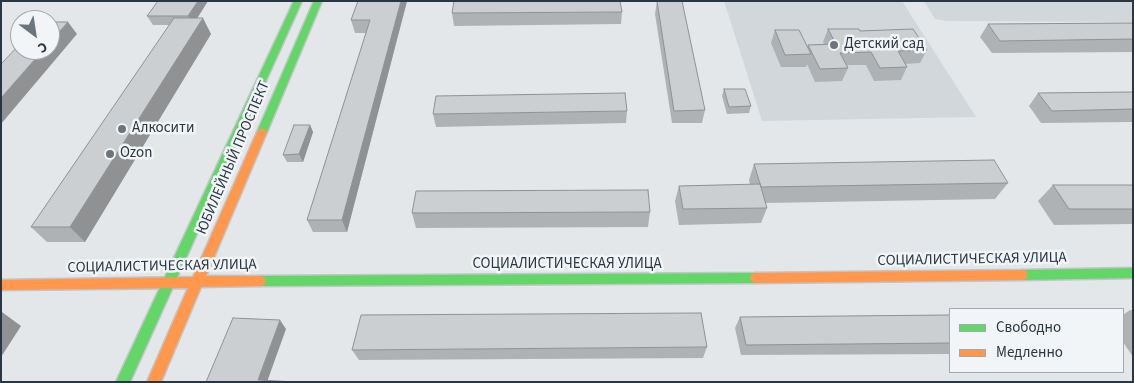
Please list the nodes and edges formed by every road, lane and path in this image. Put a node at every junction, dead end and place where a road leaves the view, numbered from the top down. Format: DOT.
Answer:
graph roads {
  1 [pos="298,1"];
  2 [pos="318,1"];
  3 [pos="1133,273"];
  4 [pos="168,282"];
  5 [pos="196,282"];
  6 [pos="1,285"];
  7 [pos="123,382"];
  8 [pos="154,382"];
  1 -- 4 [label="main road, ЮБИЛЕЙНЫЙ ПРОСПЕКТ"];
  2 -- 5 [label="main road, ЮБИЛЕЙНЫЙ ПРОСПЕКТ"];
  3 -- 5 [label="main road, СОЦИАЛИСТИЧЕСКАЯ УЛИЦА"];
  4 -- 5 [label="main road, СОЦИАЛИСТИЧЕСКАЯ УЛИЦА"];
  4 -- 6 [label="main road, СОЦИАЛИСТИЧЕСКАЯ УЛИЦА"];
  4 -- 7 [label="main road, ЮБИЛЕЙНЫЙ ПРОСПЕКТ"];
  5 -- 8 [label="main road, ЮБИЛЕЙНЫЙ ПРОСПЕКТ"];
}
